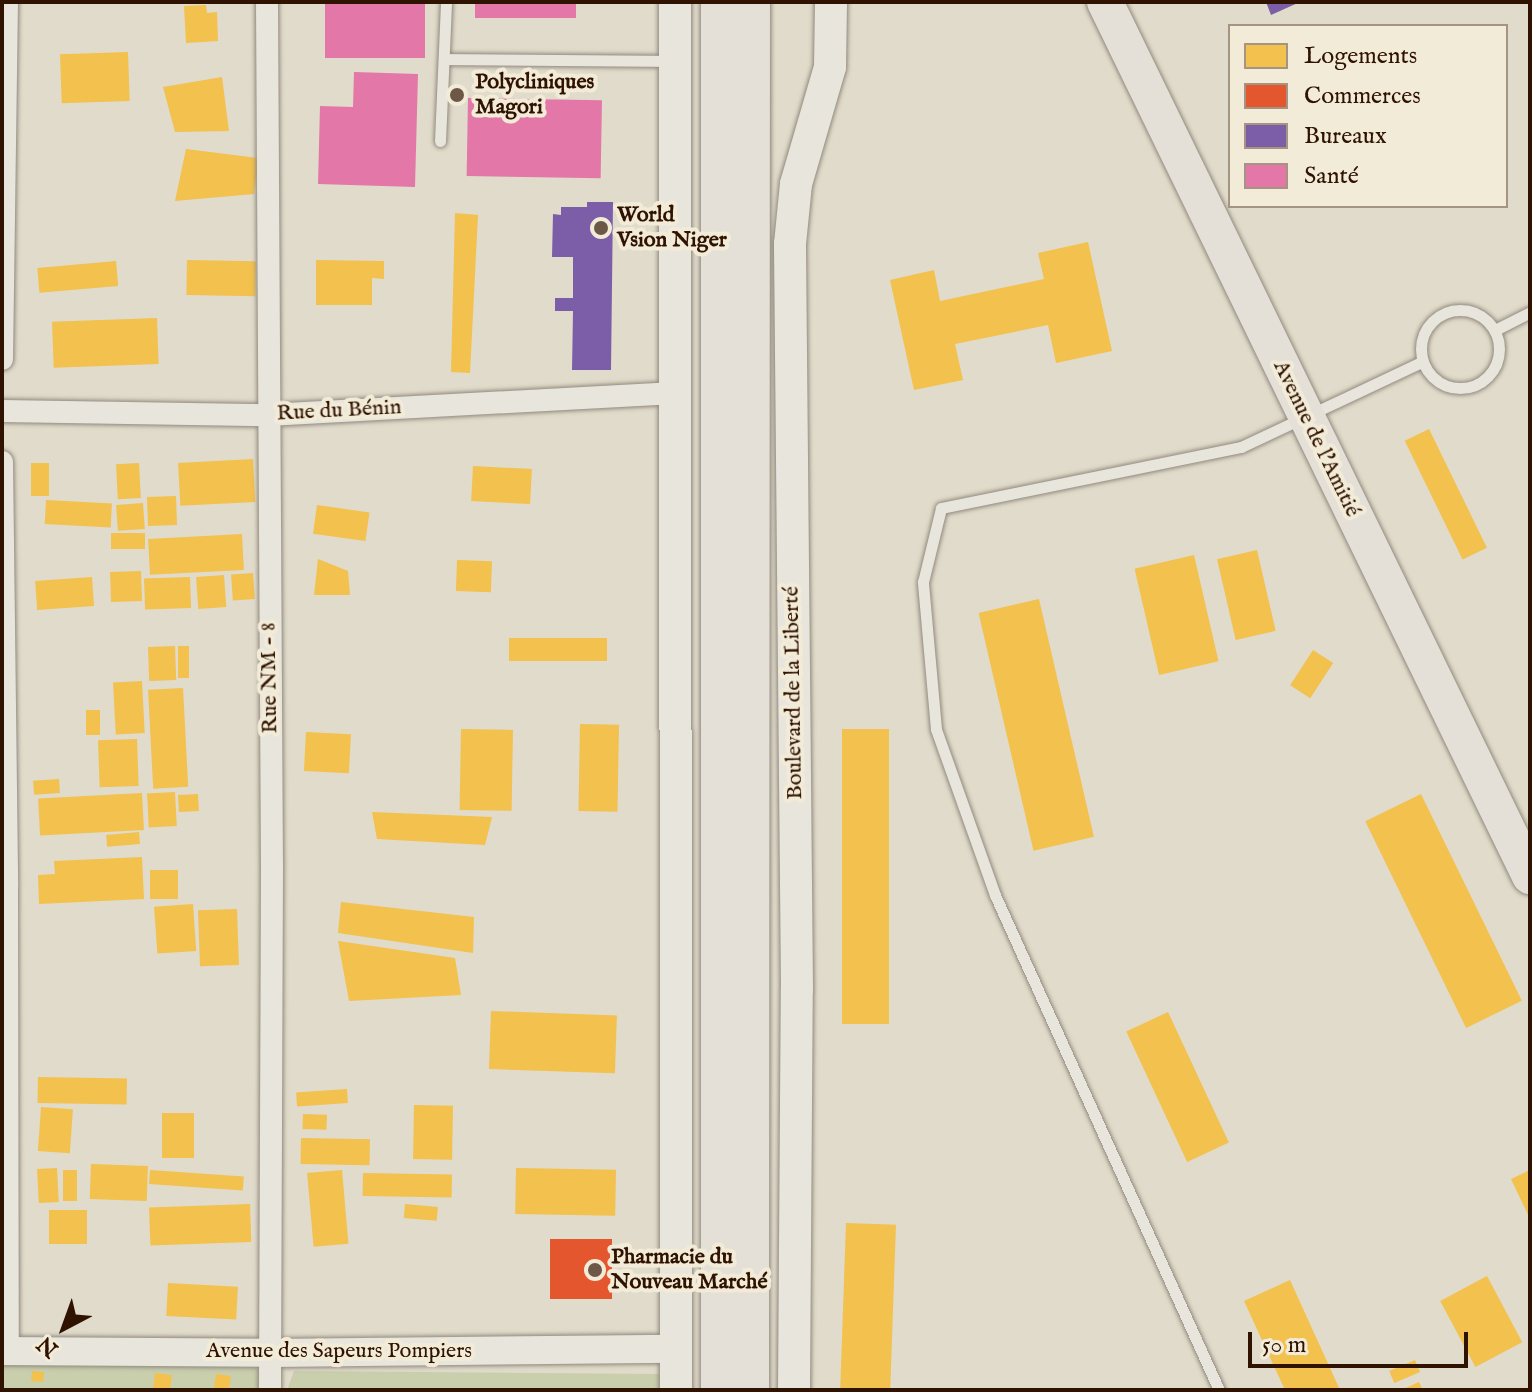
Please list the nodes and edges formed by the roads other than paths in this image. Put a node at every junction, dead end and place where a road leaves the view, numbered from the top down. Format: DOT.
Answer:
graph roads {
  1 [pos="7,2"];
  2 [pos="267,2"];
  3 [pos="446,2"];
  4 [pos="675,2"];
  5 [pos="720,2"];
  6 [pos="751,2"];
  7 [pos="831,2"];
  8 [pos="1105,2"];
  9 [pos="444,59"];
  10 [pos="675,61"];
  11 [pos="440,141"];
  12 [pos="1530,312"];
  13 [pos="1495,330"];
  14 [pos="2,359"];
  15 [pos="1422,362"];
  16 [pos="675,393"];
  17 [pos="2,411"];
  18 [pos="268,415"];
  19 [pos="1305,417"];
  20 [pos="2,462"];
  21 [pos="1530,876"];
  22 [pos="675,1349"];
  23 [pos="5,1351"];
  24 [pos="270,1353"];
  25 [pos="270,1390"];
  26 [pos="676,1390"];
  27 [pos="720,1390"];
  28 [pos="750,1390"];
  29 [pos="794,1390"];
  30 [pos="1219,1390"];
  1 -- 14 [label="street"];
  2 -- 18 [label="street, Rue NM - 8"];
  3 -- 9 [label="lane"];
  4 -- 10 [label="main road"];
  5 -- 27 [label="highway"];
  6 -- 28 [label="highway, Boulevard de la Liberté"];
  7 -- 29 [label="main road, Boulevard de la Liberté"];
  8 -- 19 [label="main road, Avenue de l'Amitié"];
  9 -- 10 [label="lane"];
  9 -- 11 [label="lane"];
  10 -- 16 [label="main road"];
  12 -- 13 [label="lane"];
  13 -- 15 [label="lane"];
  13 -- 15 [label="lane"];
  15 -- 19 [label="lane"];
  16 -- 18 [label="street, Rue du Bénin"];
  16 -- 22 [label="main road"];
  17 -- 18 [label="street, Rue du Bénin"];
  18 -- 24 [label="street, Rue NM - 8"];
  19 -- 21 [label="main road, Avenue de l'Amitié"];
  19 -- 30 [label="lane"];
  20 -- 23 [label="street"];
  22 -- 24 [label="street, Avenue des Sapeurs Pompiers"];
  22 -- 26 [label="main road"];
  23 -- 24 [label="street, Avenue des Sapeurs Pompiers"];
  24 -- 25 [label="street, Rue NM - 8"];
}
